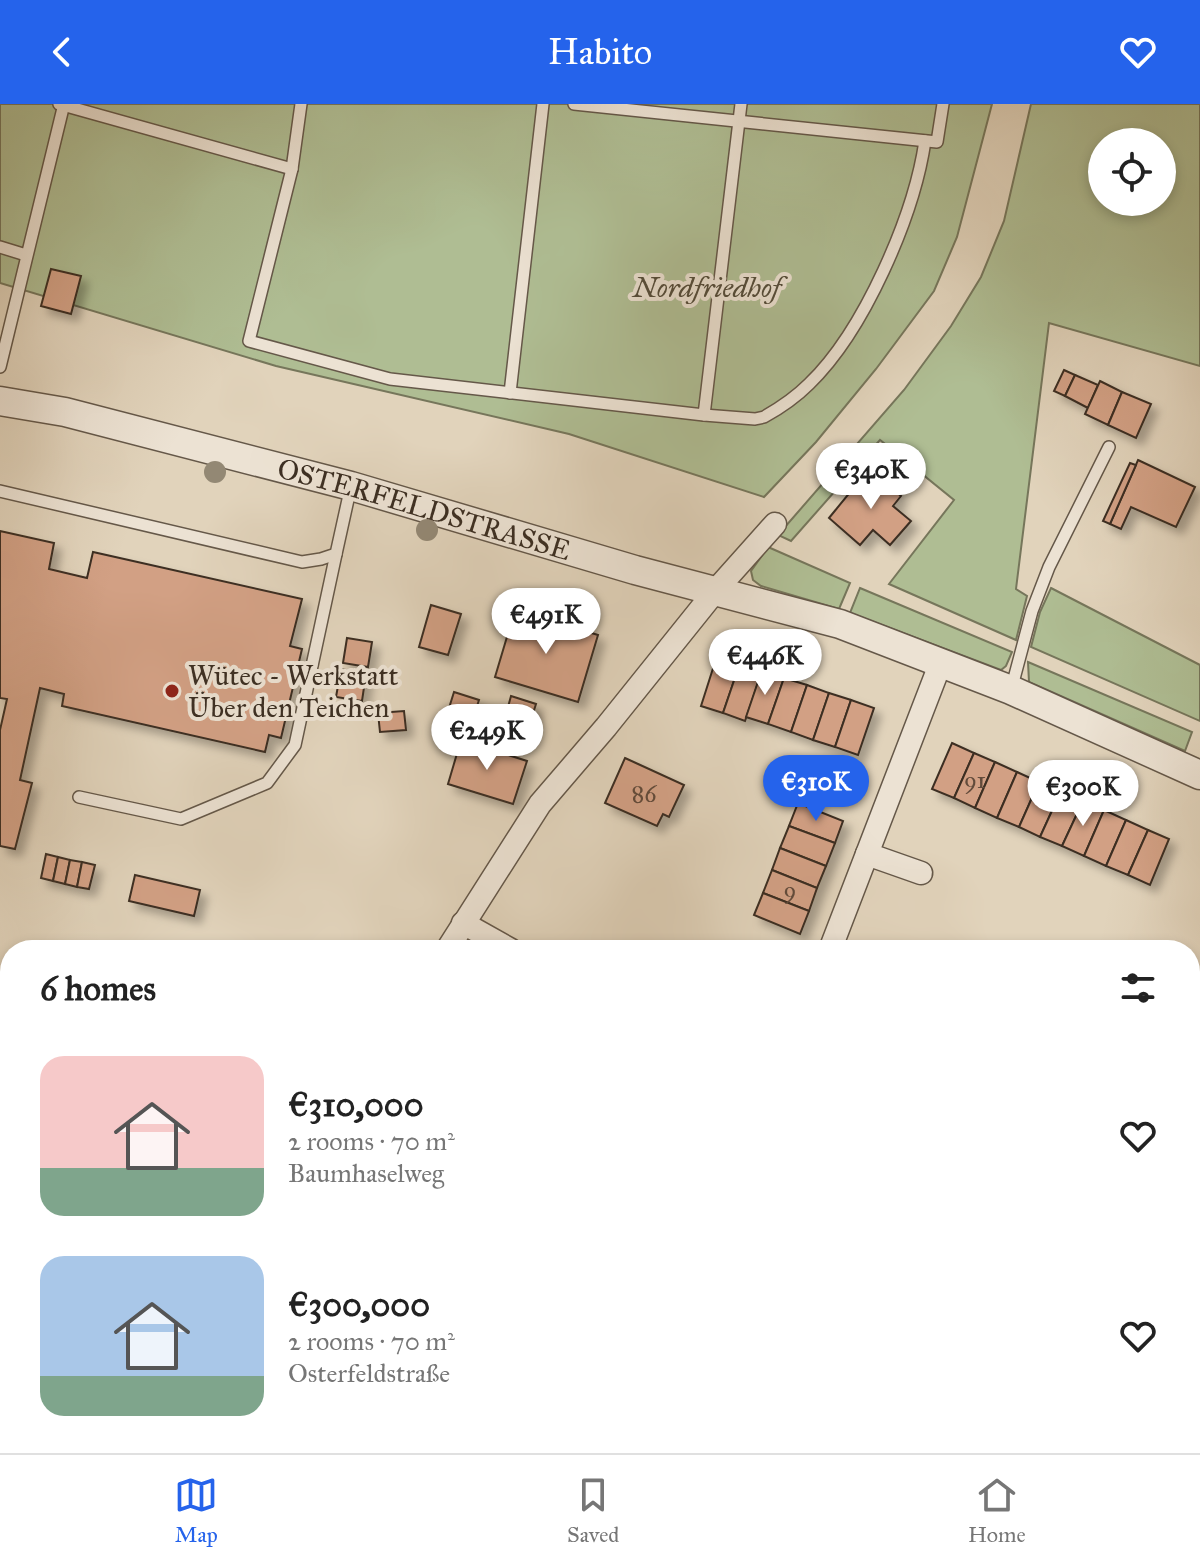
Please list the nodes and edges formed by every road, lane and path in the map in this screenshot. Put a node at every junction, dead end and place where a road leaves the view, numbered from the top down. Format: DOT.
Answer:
graph roads {
  1 [pos="62,104"];
  2 [pos="301,104"];
  3 [pos="543,104"];
  4 [pos="574,104"];
  5 [pos="741,104"];
  6 [pos="943,104"];
  7 [pos="740,121"];
  8 [pos="925,141"];
  9 [pos="292,169"];
  10 [pos="0,247"];
  11 [pos="26,255"];
  12 [pos="0,367"];
  13 [pos="510,393"];
  14 [pos="0,401"];
  15 [pos="704,415"];
  16 [pos="1109,447"];
  17 [pos="351,486"];
  18 [pos="0,491"];
  19 [pos="775,524"];
  20 [pos="336,554"];
  21 [pos="716,590"];
  22 [pos="941,662"];
  23 [pos="1011,690"];
  24 [pos="1200,775"];
  25 [pos="79,797"];
  26 [pos="867,854"];
  27 [pos="921,873"];
  28 [pos="463,923"];
  29 [pos="453,940"];
  30 [pos="493,940"];
  31 [pos="834,940"];
  1 -- 9 [label="lane"];
  1 -- 11 [label="lane"];
  2 -- 9 [label="lane"];
  3 -- 13 [label="lane"];
  4 -- 7 [label="lane"];
  5 -- 7 [label="lane"];
  6 -- 8 [label="lane"];
  7 -- 8 [label="lane"];
  7 -- 15 [label="lane"];
  8 -- 15 [label="lane"];
  9 -- 13 [label="lane"];
  10 -- 11 [label="lane"];
  11 -- 12 [label="lane"];
  13 -- 15 [label="lane"];
  14 -- 17 [label="street, OSTERFELDSTRASSE"];
  16 -- 23 [label="lane"];
  17 -- 20 [label="lane"];
  17 -- 21 [label="street, OSTERFELDSTRASSE"];
  18 -- 20 [label="lane"];
  19 -- 21 [label="street"];
  20 -- 25 [label="lane"];
  21 -- 22 [label="street, OSTERFELDSTRASSE"];
  21 -- 28 [label="street"];
  22 -- 23 [label="street, OSTERFELDSTRASSE"];
  22 -- 26 [label="street"];
  23 -- 24 [label="street, OSTERFELDSTRASSE"];
  26 -- 27 [label="street"];
  26 -- 31 [label="street"];
  28 -- 29 [label="street"];
  28 -- 30 [label="street"];
}
